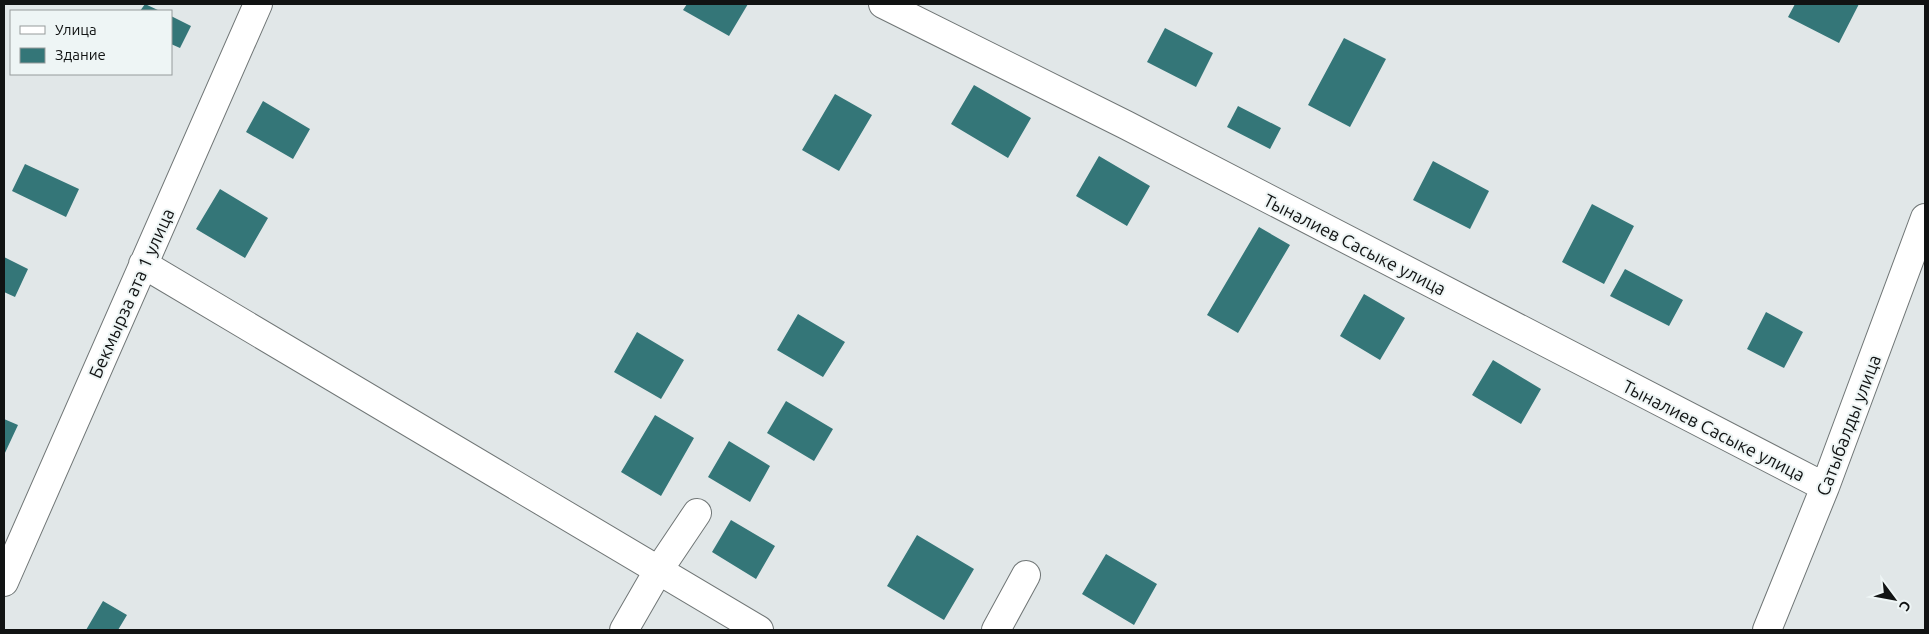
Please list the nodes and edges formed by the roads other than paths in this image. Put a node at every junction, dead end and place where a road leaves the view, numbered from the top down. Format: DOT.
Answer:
graph roads {
  1 [pos="258,4"];
  2 [pos="883,4"];
  3 [pos="1925,218"];
  4 [pos="143,264"];
  5 [pos="1825,487"];
  6 [pos="697,513"];
  7 [pos="658,571"];
  8 [pos="1026,575"];
  9 [pos="4,582"];
  10 [pos="624,630"];
  11 [pos="759,630"];
  12 [pos="996,630"];
  13 [pos="1767,630"];
  1 -- 4 [label="street, Бекмырза ата 1 улица"];
  2 -- 5 [label="street, Тыналиев Сасыке улица"];
  3 -- 5 [label="street, Сатыбалды улица"];
  4 -- 7 [label="street"];
  4 -- 9 [label="street, Бекмырза ата 1 улица"];
  5 -- 13 [label="street, Сатыбалды улица"];
  6 -- 7 [label="street"];
  7 -- 10 [label="street"];
  7 -- 11 [label="street"];
  8 -- 12 [label="street"];
}
